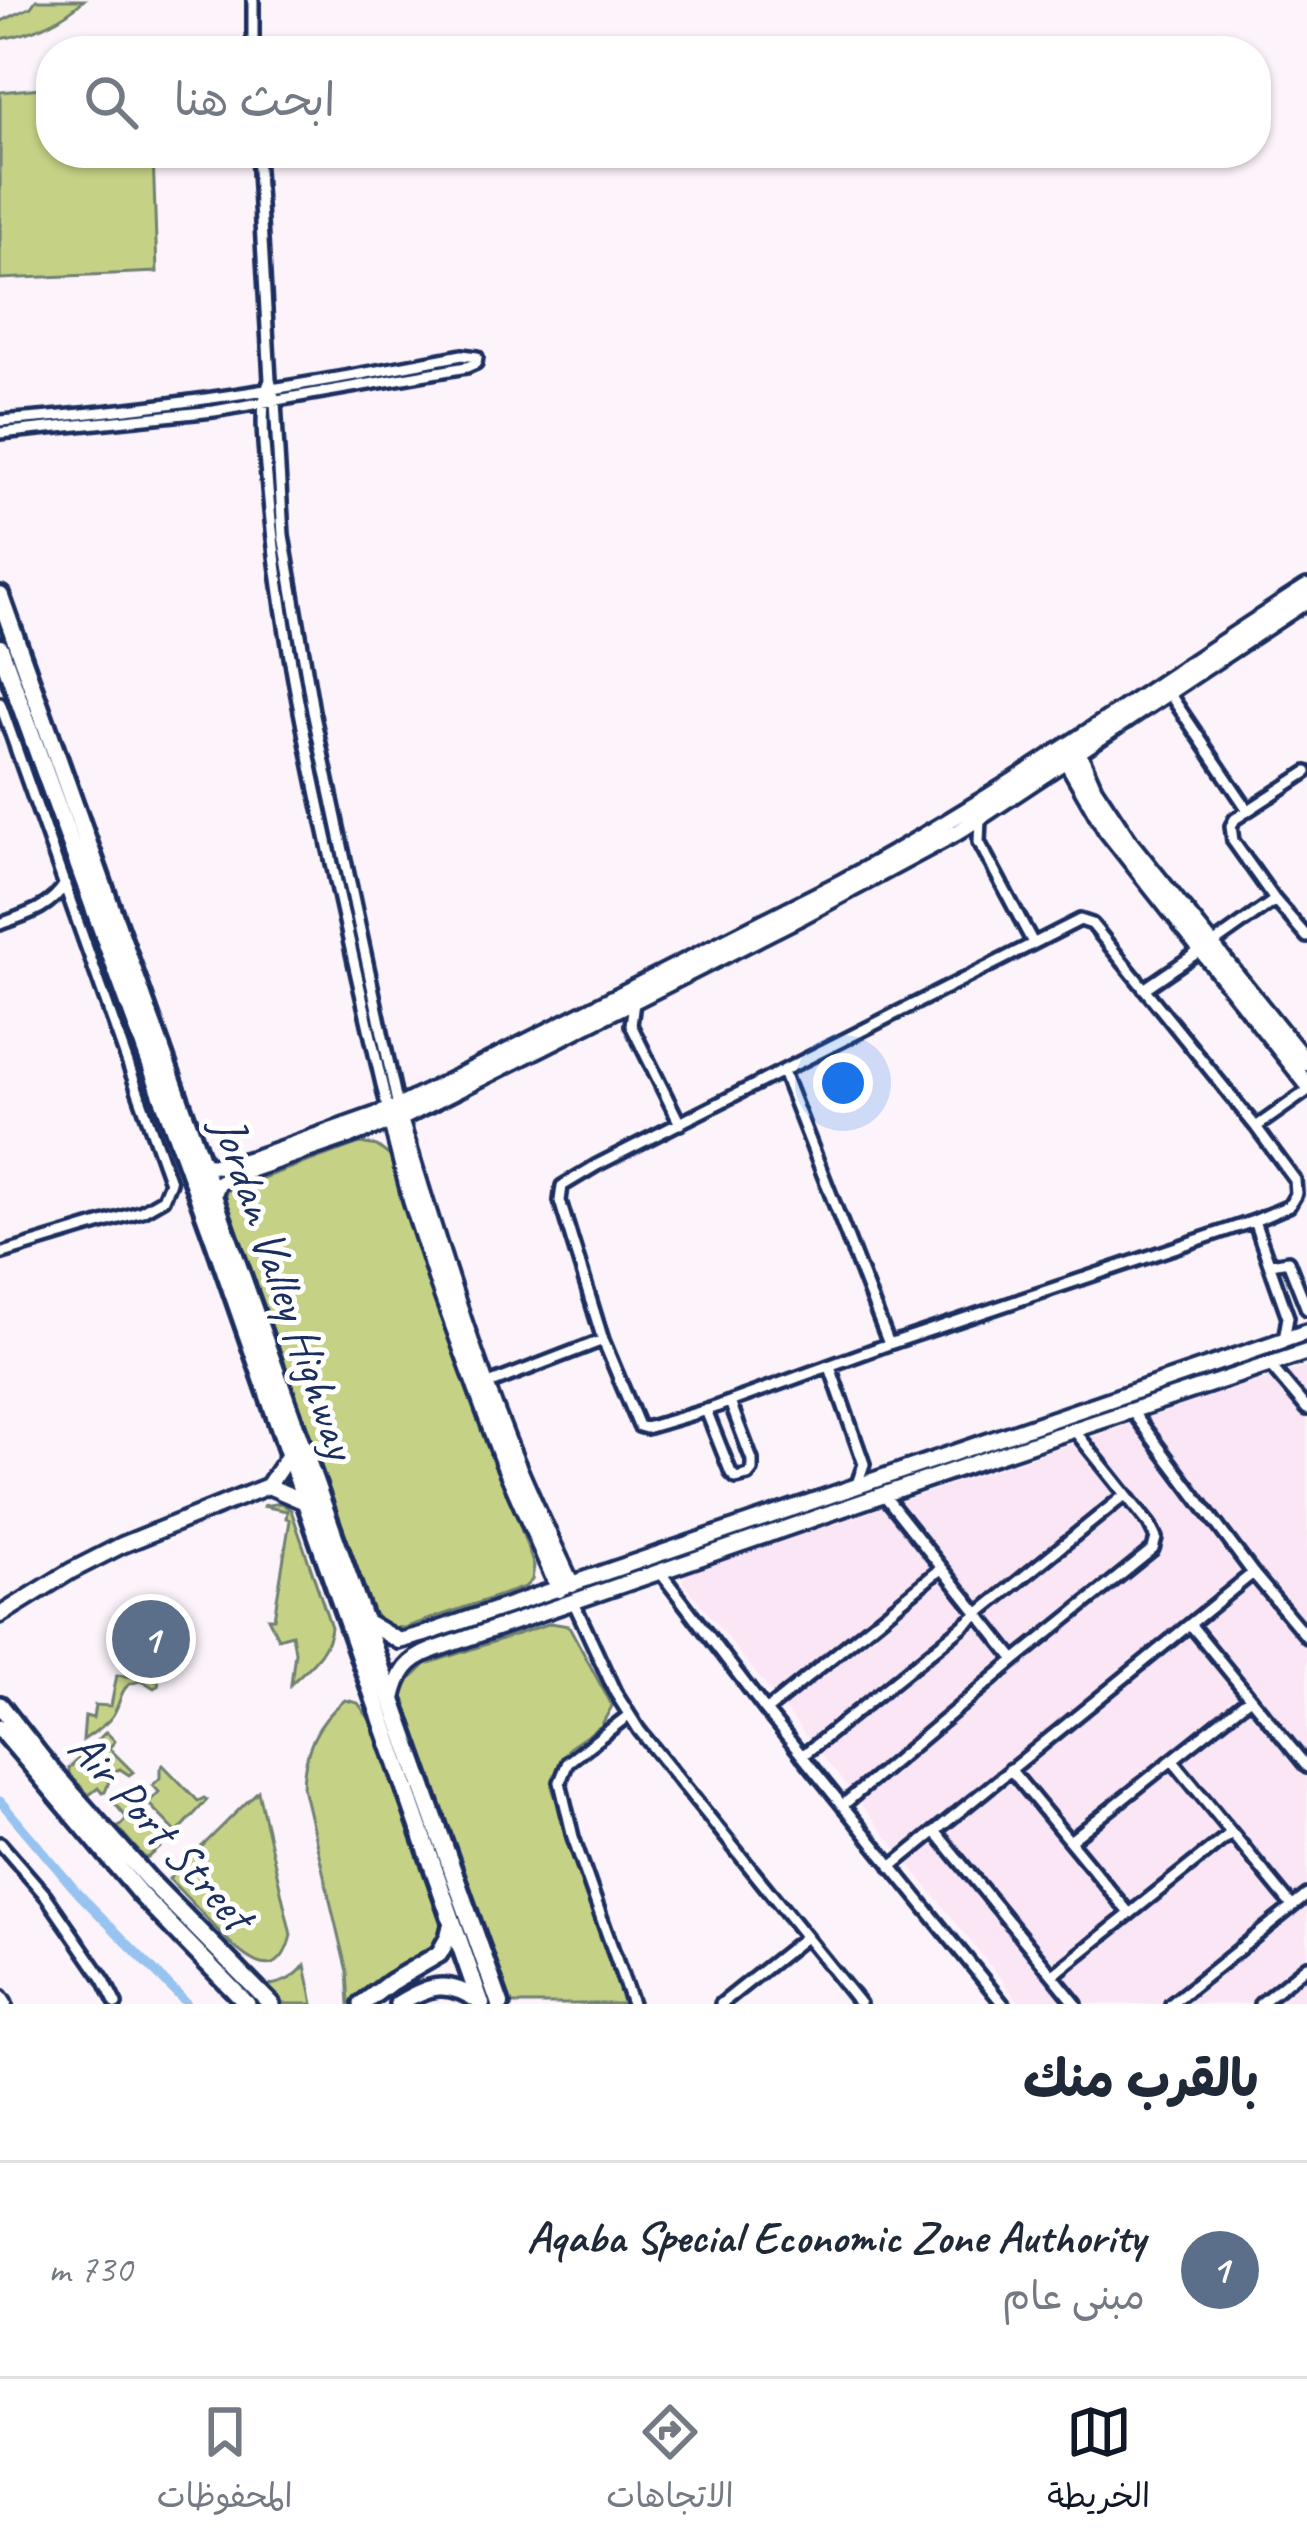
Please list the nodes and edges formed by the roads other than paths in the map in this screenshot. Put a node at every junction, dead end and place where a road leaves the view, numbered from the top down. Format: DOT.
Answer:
graph roads {
  1 [pos="253,0"];
  2 [pos="254,36"];
  3 [pos="257,168"];
  4 [pos="270,393"];
  5 [pos="0,421"];
  6 [pos="0,433"];
  7 [pos="1307,587"];
  8 [pos="0,596"];
  9 [pos="1307,600"];
  10 [pos="1,656"];
  11 [pos="1169,693"];
  12 [pos="0,704"];
  13 [pos="1095,741"];
  14 [pos="1070,751"];
  15 [pos="1307,772"];
  16 [pos="35,775"];
  17 [pos="1039,778"];
  18 [pos="1083,778"];
  19 [pos="1248,810"];
  20 [pos="980,819"];
  21 [pos="958,832"];
  22 [pos="979,842"];
  23 [pos="65,884"];
  24 [pos="1275,900"];
  25 [pos="44,908"];
  26 [pos="75,912"];
  27 [pos="0,924"];
  28 [pos="1307,937"];
  29 [pos="1033,943"];
  30 [pos="1207,947"];
  31 [pos="1144,988"];
  32 [pos="634,1002"];
  33 [pos="610,1014"];
  34 [pos="631,1024"];
  35 [pos="1307,1063"];
  36 [pos="782,1072"];
  37 [pos="1307,1087"];
  38 [pos="418,1110"];
  39 [pos="394,1114"];
  40 [pos="680,1124"];
  41 [pos="1256,1127"];
  42 [pos="361,1133"];
  43 [pos="401,1144"];
  44 [pos="201,1165"];
  45 [pos="213,1196"];
  46 [pos="1254,1221"];
  47 [pos="221,1242"];
  48 [pos="0,1254"];
  49 [pos="1271,1264"];
  50 [pos="1307,1309"];
  51 [pos="1288,1318"];
  52 [pos="1307,1330"];
  53 [pos="603,1340"];
  54 [pos="1284,1340"];
  55 [pos="889,1344"];
  56 [pos="1307,1352"];
  57 [pos="1269,1364"];
  58 [pos="830,1367"];
  59 [pos="481,1387"];
  60 [pos="730,1402"];
  61 [pos="1307,1409"];
  62 [pos="706,1410"];
  63 [pos="1131,1410"];
  64 [pos="1074,1430"];
  65 [pos="997,1447"];
  66 [pos="289,1455"];
  67 [pos="863,1464"];
  68 [pos="887,1476"];
  69 [pos="268,1486"];
  70 [pos="856,1488"];
  71 [pos="884,1495"];
  72 [pos="1125,1495"];
  73 [pos="303,1501"];
  74 [pos="555,1564"];
  75 [pos="942,1568"];
  76 [pos="660,1572"];
  77 [pos="1253,1573"];
  78 [pos="597,1577"];
  79 [pos="568,1592"];
  80 [pos="530,1600"];
  81 [pos="978,1613"];
  82 [pos="0,1615"];
  83 [pos="364,1621"];
  84 [pos="1190,1624"];
  85 [pos="1307,1637"];
  86 [pos="399,1642"];
  87 [pos="410,1660"];
  88 [pos="1015,1660"];
  89 [pos="372,1666"];
  90 [pos="1250,1698"];
  91 [pos="393,1699"];
  92 [pos="0,1705"];
  93 [pos="766,1711"];
  94 [pos="629,1715"];
  95 [pos="0,1728"];
  96 [pos="802,1756"];
  97 [pos="1173,1761"];
  98 [pos="1307,1767"];
  99 [pos="1010,1769"];
  100 [pos="842,1805"];
  101 [pos="934,1831"];
  102 [pos="1231,1833"];
  103 [pos="1070,1840"];
  104 [pos="0,1843"];
  105 [pos="891,1867"];
  106 [pos="1307,1895"];
  107 [pos="1292,1906"];
  108 [pos="1129,1913"];
  109 [pos="452,1922"];
  110 [pos="804,1938"];
  111 [pos="1307,1966"];
  112 [pos="1053,1976"];
  113 [pos="480,2002"];
  114 [pos="116,2004"];
  115 [pos="248,2004"];
  116 [pos="271,2004"];
  117 [pos="362,2004"];
  118 [pos="398,2004"];
  119 [pos="500,2004"];
  120 [pos="632,2004"];
  121 [pos="721,2004"];
  122 [pos="860,2004"];
  123 [pos="1004,2004"];
  124 [pos="1076,2004"];
  125 [pos="1171,2004"];
  126 [pos="1260,2004"];
  1 -- 2 [label="street"];
  3 -- 4 [label="street"];
  4 -- 4 [label="street"];
  4 -- 5 [label="street"];
  4 -- 6 [label="street"];
  4 -- 39 [label="street"];
  7 -- 14 [label="street"];
  8 -- 44 [label="highway, Jordan Valley Highway"];
  9 -- 11 [label="street"];
  10 -- 16 [label="highway, Jordan Valley Highway"];
  11 -- 13 [label="street"];
  11 -- 19 [label="street"];
  12 -- 16 [label="street"];
  13 -- 14 [label="street"];
  13 -- 18 [label="street"];
  14 -- 17 [label="street"];
  14 -- 18 [label="street"];
  14 -- 39 [label="street"];
  15 -- 19 [label="street"];
  16 -- 23 [label="street"];
  16 -- 47 [label="highway, Jordan Valley Highway"];
  17 -- 18 [label="street"];
  17 -- 20 [label="street"];
  18 -- 30 [label="street"];
  19 -- 24 [label="street"];
  20 -- 21 [label="street"];
  20 -- 22 [label="street"];
  21 -- 22 [label="street"];
  21 -- 32 [label="street"];
  22 -- 29 [label="street"];
  23 -- 25 [label="street"];
  23 -- 26 [label="street"];
  24 -- 28 [label="street"];
  24 -- 30 [label="street"];
  25 -- 26 [label="street"];
  25 -- 27 [label="street"];
  26 -- 48 [label="street"];
  29 -- 31 [label="street"];
  29 -- 36 [label="street"];
  30 -- 31 [label="street"];
  30 -- 35 [label="street"];
  30 -- 37 [label="street"];
  31 -- 41 [label="street"];
  32 -- 33 [label="street"];
  32 -- 34 [label="street"];
  33 -- 34 [label="street"];
  33 -- 38 [label="street"];
  34 -- 40 [label="street"];
  36 -- 40 [label="street"];
  36 -- 55 [label="street"];
  37 -- 41 [label="street"];
  38 -- 39 [label="street"];
  38 -- 43 [label="street"];
  39 -- 42 [label="street"];
  39 -- 43 [label="street"];
  39 -- 44 [label="street"];
  40 -- 53 [label="street"];
  41 -- 46 [label="street"];
  42 -- 43 [label="street"];
  42 -- 45 [label="street"];
  43 -- 59 [label="street"];
  44 -- 45 [label="highway, Jordan Valley Highway"];
  45 -- 47 [label="highway, Jordan Valley Highway"];
  46 -- 49 [label="street"];
  46 -- 55 [label="street"];
  47 -- 66 [label="highway, Jordan Valley Highway"];
  47 -- 83 [label="highway, Jordan Valley Highway"];
  49 -- 50 [label="street"];
  49 -- 51 [label="street"];
  51 -- 52 [label="street"];
  51 -- 54 [label="street"];
  52 -- 54 [label="street"];
  53 -- 59 [label="street"];
  53 -- 62 [label="street"];
  54 -- 65 [label="street"];
  55 -- 58 [label="street"];
  56 -- 57 [label="street"];
  57 -- 61 [label="street"];
  57 -- 63 [label="street"];
  58 -- 60 [label="street"];
  58 -- 67 [label="street"];
  59 -- 74 [label="street"];
  60 -- 62 [label="street"];
  60 -- 62 [label="street"];
  63 -- 64 [label="street"];
  63 -- 77 [label="street"];
  64 -- 65 [label="street"];
  64 -- 72 [label="street"];
  65 -- 68 [label="street"];
  65 -- 71 [label="street"];
  66 -- 69 [label="street"];
  66 -- 73 [label="highway, Jordan Valley Highway"];
  67 -- 68 [label="street"];
  67 -- 70 [label="street"];
  68 -- 70 [label="street"];
  69 -- 73 [label="street"];
  69 -- 82 [label="street"];
  70 -- 78 [label="street"];
  71 -- 75 [label="street"];
  71 -- 76 [label="street"];
  72 -- 81 [label="street"];
  72 -- 88 [label="street"];
  73 -- 89 [label="highway, Jordan Valley Highway"];
  74 -- 78 [label="street"];
  74 -- 79 [label="street"];
  74 -- 80 [label="street"];
  75 -- 81 [label="street"];
  75 -- 93 [label="street"];
  76 -- 79 [label="street"];
  76 -- 93 [label="street"];
  77 -- 84 [label="street"];
  77 -- 85 [label="street"];
  78 -- 79 [label="street"];
  79 -- 80 [label="street"];
  79 -- 87 [label="street"];
  79 -- 94 [label="street"];
  80 -- 86 [label="street"];
  81 -- 88 [label="street"];
  81 -- 96 [label="street"];
  83 -- 86 [label="street"];
  83 -- 89 [label="highway, Jordan Valley Highway"];
  84 -- 90 [label="street"];
  84 -- 99 [label="street"];
  86 -- 87 [label="street"];
  87 -- 91 [label="street"];
  88 -- 100 [label="street"];
  89 -- 91 [label="highway, Jordan Valley Highway"];
  89 -- 109 [label="highway, Jordan Valley Highway"];
  90 -- 97 [label="street"];
  90 -- 98 [label="street"];
  91 -- 119 [label="highway, Jordan Valley Highway"];
  92 -- 116 [label="main road, Air Port Street"];
  93 -- 96 [label="street"];
  94 -- 110 [label="street"];
  94 -- 120 [label="street"];
  95 -- 115 [label="main road, Air Port Street"];
  96 -- 100 [label="street"];
  97 -- 102 [label="street"];
  97 -- 103 [label="street"];
  99 -- 101 [label="street"];
  99 -- 103 [label="street"];
  100 -- 105 [label="street"];
  101 -- 105 [label="street"];
  101 -- 112 [label="street"];
  102 -- 107 [label="street"];
  102 -- 108 [label="street"];
  103 -- 108 [label="street"];
  104 -- 114 [label="street"];
  105 -- 123 [label="street"];
  106 -- 107 [label="street"];
  107 -- 125 [label="street"];
  108 -- 112 [label="street"];
  109 -- 113 [label="highway, Jordan Valley Highway"];
  109 -- 117 [label="main road"];
  110 -- 121 [label="street"];
  110 -- 122 [label="street"];
  111 -- 126 [label="street"];
  112 -- 124 [label="street"];
  113 -- 118 [label="main road"];
}
